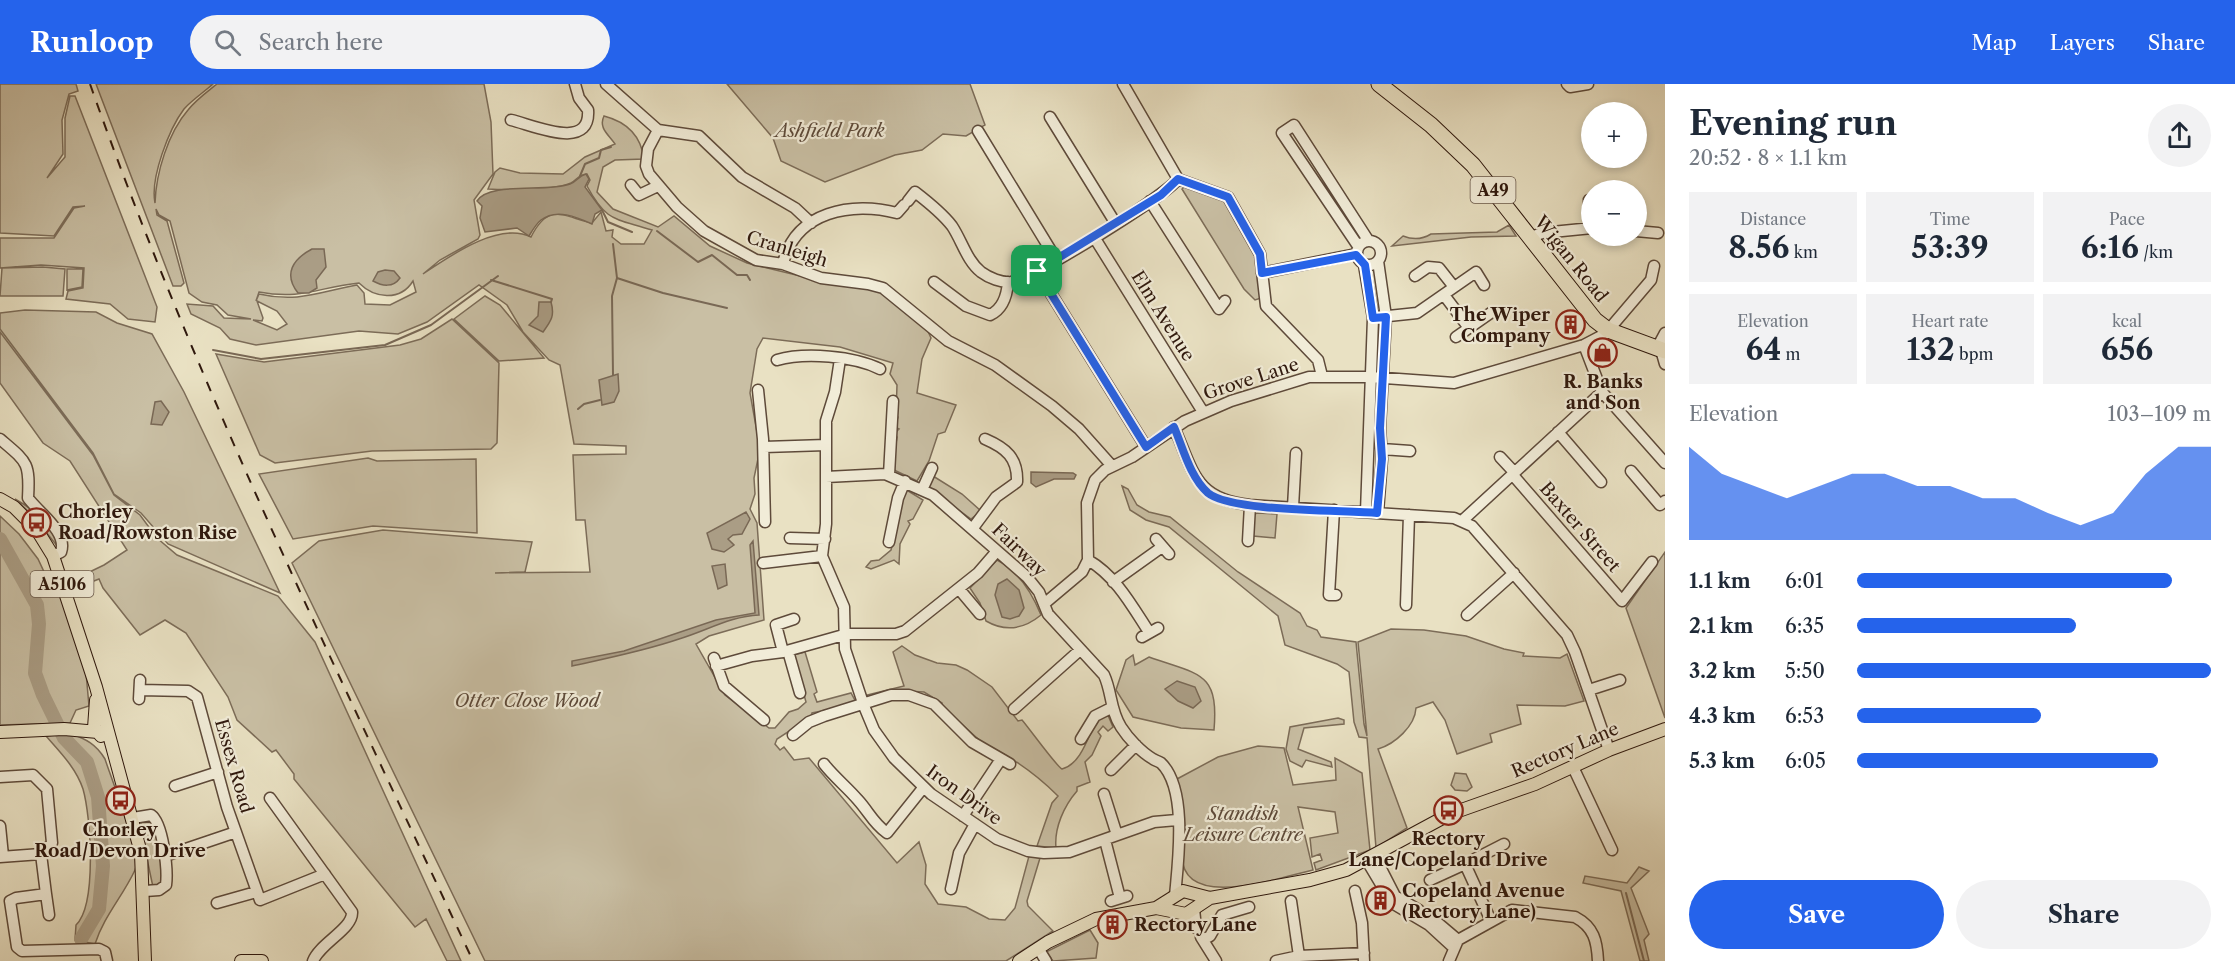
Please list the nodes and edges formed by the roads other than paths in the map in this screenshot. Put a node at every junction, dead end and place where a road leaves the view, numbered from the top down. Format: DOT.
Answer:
graph roads {
  1 [pos="575,84"];
  2 [pos="608,84"];
  3 [pos="1123,84"];
  4 [pos="1379,84"];
  5 [pos="1567,84"];
  6 [pos="1588,84"];
  7 [pos="1050,117"];
  8 [pos="519,119"];
  9 [pos="658,130"];
  10 [pos="978,131"];
  11 [pos="1318,163"];
  12 [pos="1306,170"];
  13 [pos="1178,179"];
  14 [pos="631,185"];
  15 [pos="658,186"];
  16 [pos="1150,201"];
  17 [pos="1342,201"];
  18 [pos="1332,208"];
  19 [pos="810,222"];
  20 [pos="1116,224"];
  21 [pos="1581,229"];
  22 [pos="1647,232"];
  23 [pos="1658,233"];
  24 [pos="1094,237"];
  25 [pos="1529,238"];
  26 [pos="1361,247"];
  27 [pos="1056,259"];
  28 [pos="1378,261"];
  29 [pos="783,264"];
  30 [pos="1365,265"];
  31 [pos="1654,266"];
  32 [pos="1037,271"];
  33 [pos="1262,273"];
  34 [pos="1416,276"];
  35 [pos="934,282"];
  36 [pos="1008,282"];
  37 [pos="1484,285"];
  38 [pos="1454,287"];
  39 [pos="1444,295"];
  40 [pos="1225,302"];
  41 [pos="1492,312"];
  42 [pos="1386,317"];
  43 [pos="1373,318"];
  44 [pos="1469,328"];
  45 [pos="1608,330"];
  46 [pos="1665,333"];
  47 [pos="1456,337"];
  48 [pos="1584,345"];
  49 [pos="1662,353"];
  50 [pos="840,359"];
  51 [pos="777,360"];
  52 [pos="880,369"];
  53 [pos="1322,376"];
  54 [pos="1371,377"];
  55 [pos="1384,379"];
  56 [pos="758,390"];
  57 [pos="1602,392"];
  58 [pos="893,401"];
  59 [pos="1203,412"];
  60 [pos="1174,427"];
  61 [pos="1375,428"];
  62 [pos="1558,432"];
  63 [pos="0,439"];
  64 [pos="985,439"];
  65 [pos="826,445"];
  66 [pos="764,447"];
  67 [pos="1146,447"];
  68 [pos="1382,449"];
  69 [pos="1410,451"];
  70 [pos="1296,453"];
  71 [pos="1500,458"];
  72 [pos="1665,463"];
  73 [pos="1112,466"];
  74 [pos="932,468"];
  75 [pos="1367,470"];
  76 [pos="1379,470"];
  77 [pos="1631,471"];
  78 [pos="1513,473"];
  79 [pos="890,475"];
  80 [pos="826,477"];
  81 [pos="905,482"];
  82 [pos="1601,482"];
  83 [pos="922,490"];
  84 [pos="0,499"];
  85 [pos="1665,501"];
  86 [pos="1250,505"];
  87 [pos="1293,507"];
  88 [pos="1334,510"];
  89 [pos="1366,512"];
  90 [pos="1377,513"];
  91 [pos="1409,515"];
  92 [pos="1463,520"];
  93 [pos="765,522"];
  94 [pos="973,528"];
  95 [pos="790,538"];
  96 [pos="825,538"];
  97 [pos="1248,541"];
  98 [pos="889,542"];
  99 [pos="1162,547"];
  100 [pos="997,551"];
  101 [pos="53,556"];
  102 [pos="822,556"];
  103 [pos="1088,560"];
  104 [pos="1652,562"];
  105 [pos="763,563"];
  106 [pos="1514,573"];
  107 [pos="1113,582"];
  108 [pos="959,589"];
  109 [pos="1336,595"];
  110 [pos="1044,604"];
  111 [pos="1406,605"];
  112 [pos="980,614"];
  113 [pos="1467,615"];
  114 [pos="794,619"];
  115 [pos="1150,632"];
  116 [pos="847,634"];
  117 [pos="1080,650"];
  118 [pos="786,652"];
  119 [pos="1620,680"];
  120 [pos="140,690"];
  121 [pos="1589,690"];
  122 [pos="800,693"];
  123 [pos="864,706"];
  124 [pos="1014,708"];
  125 [pos="1111,708"];
  126 [pos="764,720"];
  127 [pos="100,727"];
  128 [pos="1665,729"];
  129 [pos="0,732"];
  130 [pos="793,735"];
  131 [pos="1081,739"];
  132 [pos="1136,746"];
  133 [pos="1609,750"];
  134 [pos="824,764"];
  135 [pos="1573,767"];
  136 [pos="1111,770"];
  137 [pos="218,772"];
  138 [pos="0,777"];
  139 [pos="175,786"];
  140 [pos="923,788"];
  141 [pos="1104,794"];
  142 [pos="270,798"];
  143 [pos="963,816"];
  144 [pos="133,818"];
  145 [pos="1177,820"];
  146 [pos="975,824"];
  147 [pos="0,826"];
  148 [pos="236,832"];
  149 [pos="1117,835"];
  150 [pos="1106,840"];
  151 [pos="1504,844"];
  152 [pos="1612,850"];
  153 [pos="41,854"];
  154 [pos="2,856"];
  155 [pos="165,856"];
  156 [pos="1371,859"];
  157 [pos="1465,864"];
  158 [pos="325,874"];
  159 [pos="1177,875"];
  160 [pos="1430,880"];
  161 [pos="951,890"];
  162 [pos="145,891"];
  163 [pos="1355,891"];
  164 [pos="1191,893"];
  165 [pos="46,894"];
  166 [pos="258,896"];
  167 [pos="1174,897"];
  168 [pos="1119,898"];
  169 [pos="1210,898"];
  170 [pos="1292,901"];
  171 [pos="217,903"];
  172 [pos="1249,907"];
  173 [pos="1156,908"];
  174 [pos="1188,910"];
  175 [pos="49,915"];
  176 [pos="1491,921"];
  177 [pos="1203,940"];
  178 [pos="1455,944"];
  179 [pos="1038,948"];
  180 [pos="45,956"];
  181 [pos="1299,956"];
  182 [pos="1364,957"];
  183 [pos="107,961"];
  184 [pos="145,961"];
  185 [pos="243,961"];
  186 [pos="262,961"];
  187 [pos="313,961"];
  188 [pos="1019,961"];
  189 [pos="1046,961"];
  190 [pos="1216,961"];
  191 [pos="1276,961"];
  192 [pos="1449,961"];
  193 [pos="1598,961"];
  1 -- 8 [label="street"];
  2 -- 9 [label="street"];
  3 -- 13 [label="street"];
  4 -- 25 [label="highway, Wigan Road / A49"];
  5 -- 6 [label="street"];
  7 -- 20 [label="street"];
  9 -- 15 [label="street, Cranleigh"];
  9 -- 19 [label="street, Cranleigh"];
  10 -- 27 [label="street"];
  11 -- 12 [label="street"];
  11 -- 12 [label="street"];
  11 -- 17 [label="street"];
  12 -- 18 [label="street"];
  13 -- 16 [label="street"];
  13 -- 33 [label="street"];
  14 -- 15 [label="street"];
  15 -- 29 [label="street, Cranleigh"];
  16 -- 20 [label="street"];
  16 -- 40 [label="street"];
  17 -- 18 [label="street"];
  17 -- 26 [label="street"];
  18 -- 26 [label="street"];
  19 -- 29 [label="street"];
  19 -- 36 [label="street"];
  20 -- 24 [label="street"];
  21 -- 25 [label="street"];
  22 -- 23 [label="street"];
  24 -- 27 [label="street"];
  24 -- 59 [label="street, Elm Avenue"];
  25 -- 45 [label="highway, Wigan Road / A49"];
  26 -- 28 [label="street"];
  26 -- 30 [label="street"];
  26 -- 33 [label="street"];
  27 -- 32 [label="street"];
  28 -- 30 [label="street"];
  28 -- 42 [label="street"];
  29 -- 73 [label="street, Cranleigh"];
  30 -- 43 [label="street"];
  31 -- 45 [label="street, Grove Lane"];
  32 -- 36 [label="street"];
  32 -- 67 [label="street"];
  33 -- 53 [label="street"];
  34 -- 38 [label="street"];
  35 -- 36 [label="street"];
  37 -- 38 [label="street"];
  38 -- 39 [label="street"];
  39 -- 42 [label="street"];
  39 -- 44 [label="street"];
  41 -- 44 [label="street"];
  42 -- 43 [label="street"];
  42 -- 55 [label="street"];
  43 -- 54 [label="street"];
  44 -- 47 [label="street"];
  45 -- 48 [label="street, Grove Lane"];
  45 -- 49 [label="highway, A49"];
  46 -- 49 [label="street"];
  48 -- 55 [label="street, Grove Lane"];
  48 -- 57 [label="street"];
  50 -- 51 [label="street"];
  50 -- 52 [label="street"];
  50 -- 65 [label="street"];
  53 -- 54 [label="street, Grove Lane"];
  53 -- 59 [label="street, Grove Lane"];
  54 -- 55 [label="street, Grove Lane"];
  54 -- 61 [label="street"];
  55 -- 61 [label="street"];
  56 -- 66 [label="street"];
  57 -- 62 [label="street"];
  57 -- 72 [label="street"];
  58 -- 79 [label="street"];
  59 -- 60 [label="street, Grove Lane"];
  60 -- 67 [label="street, Grove Lane"];
  60 -- 86 [label="street"];
  61 -- 68 [label="street"];
  61 -- 75 [label="street"];
  62 -- 78 [label="street"];
  62 -- 82 [label="street"];
  63 -- 101 [label="street"];
  64 -- 94 [label="street"];
  65 -- 66 [label="street"];
  65 -- 80 [label="street"];
  66 -- 93 [label="street"];
  67 -- 73 [label="street, Grove Lane"];
  68 -- 69 [label="street"];
  68 -- 76 [label="street"];
  70 -- 87 [label="street"];
  71 -- 78 [label="street, Baxter Street"];
  73 -- 103 [label="street, Grove Lane"];
  74 -- 83 [label="street"];
  75 -- 76 [label="street"];
  75 -- 89 [label="street"];
  76 -- 90 [label="street"];
  77 -- 85 [label="street"];
  78 -- 92 [label="street"];
  78 -- 104 [label="street, Baxter Street"];
  79 -- 80 [label="street, Fairway"];
  79 -- 81 [label="street, Fairway"];
  80 -- 96 [label="street"];
  81 -- 83 [label="street, Fairway"];
  81 -- 98 [label="street"];
  83 -- 94 [label="street, Fairway"];
  84 -- 101 [label="main road, A5106"];
  86 -- 87 [label="street"];
  86 -- 97 [label="street"];
  87 -- 88 [label="street"];
  88 -- 89 [label="street"];
  88 -- 109 [label="street"];
  89 -- 90 [label="street"];
  90 -- 91 [label="street"];
  91 -- 92 [label="street"];
  91 -- 111 [label="street"];
  92 -- 106 [label="street"];
  94 -- 100 [label="street, Fairway"];
  95 -- 96 [label="street"];
  96 -- 102 [label="street"];
  99 -- 107 [label="street"];
  100 -- 108 [label="street"];
  100 -- 110 [label="street, Fairway"];
  101 -- 127 [label="main road, A5106"];
  102 -- 105 [label="street"];
  102 -- 116 [label="street, Iron Drive"];
  103 -- 107 [label="street"];
  103 -- 110 [label="street"];
  106 -- 113 [label="street"];
  106 -- 121 [label="street"];
  107 -- 115 [label="street"];
  108 -- 112 [label="street"];
  108 -- 116 [label="street"];
  110 -- 117 [label="street, Fairway"];
  114 -- 118 [label="street"];
  116 -- 118 [label="street"];
  116 -- 123 [label="street, Iron Drive"];
  117 -- 124 [label="street"];
  117 -- 125 [label="street, Fairway"];
  118 -- 122 [label="street"];
  118 -- 126 [label="street"];
  119 -- 121 [label="street"];
  120 -- 137 [label="street, Essex Road"];
  121 -- 133 [label="street"];
  123 -- 130 [label="street"];
  123 -- 140 [label="street, Iron Drive"];
  123 -- 143 [label="street"];
  125 -- 131 [label="street"];
  125 -- 132 [label="street, Fairway"];
  127 -- 129 [label="main road"];
  127 -- 144 [label="main road, A5106"];
  128 -- 133 [label="main road, Rectory Lane"];
  132 -- 136 [label="street"];
  132 -- 145 [label="street, Fairway"];
  133 -- 135 [label="main road, Rectory Lane"];
  134 -- 140 [label="street"];
  135 -- 152 [label="street"];
  135 -- 156 [label="main road, Rectory Lane"];
  137 -- 139 [label="street"];
  137 -- 148 [label="street, Essex Road"];
  138 -- 153 [label="street"];
  140 -- 143 [label="street, Iron Drive"];
  141 -- 149 [label="street"];
  142 -- 158 [label="street"];
  143 -- 146 [label="street, Iron Drive"];
  144 -- 155 [label="street"];
  144 -- 162 [label="main road, A5106"];
  145 -- 149 [label="street, Iron Drive"];
  145 -- 159 [label="street, Fairway"];
  146 -- 150 [label="street, Iron Drive"];
  146 -- 161 [label="street"];
  147 -- 154 [label="street"];
  148 -- 155 [label="street"];
  148 -- 166 [label="street, Essex Road"];
  149 -- 150 [label="street, Iron Drive"];
  150 -- 168 [label="street"];
  151 -- 157 [label="street"];
  153 -- 154 [label="street"];
  153 -- 165 [label="street"];
  155 -- 162 [label="street"];
  156 -- 169 [label="main road, Rectory Lane"];
  156 -- 178 [label="street"];
  157 -- 160 [label="street"];
  157 -- 176 [label="street"];
  158 -- 166 [label="street"];
  158 -- 187 [label="street"];
  159 -- 164 [label="street"];
  159 -- 167 [label="street, Fairway"];
  162 -- 184 [label="main road, A5106"];
  163 -- 182 [label="street"];
  164 -- 167 [label="main road"];
  164 -- 169 [label="main road, Rectory Lane"];
  164 -- 174 [label="main road"];
  165 -- 175 [label="street"];
  165 -- 180 [label="street"];
  166 -- 171 [label="street"];
  167 -- 173 [label="main road"];
  167 -- 174 [label="main road"];
  169 -- 174 [label="main road, Rectory Lane"];
  170 -- 181 [label="street"];
  172 -- 177 [label="street"];
  173 -- 174 [label="main road"];
  173 -- 179 [label="main road"];
  174 -- 177 [label="street"];
  176 -- 178 [label="street"];
  176 -- 193 [label="street"];
  177 -- 190 [label="street"];
  178 -- 192 [label="street"];
  179 -- 188 [label="main road"];
  179 -- 189 [label="street"];
  180 -- 183 [label="street"];
  181 -- 182 [label="street"];
  181 -- 191 [label="street"];
  185 -- 186 [label="main road"];
}
